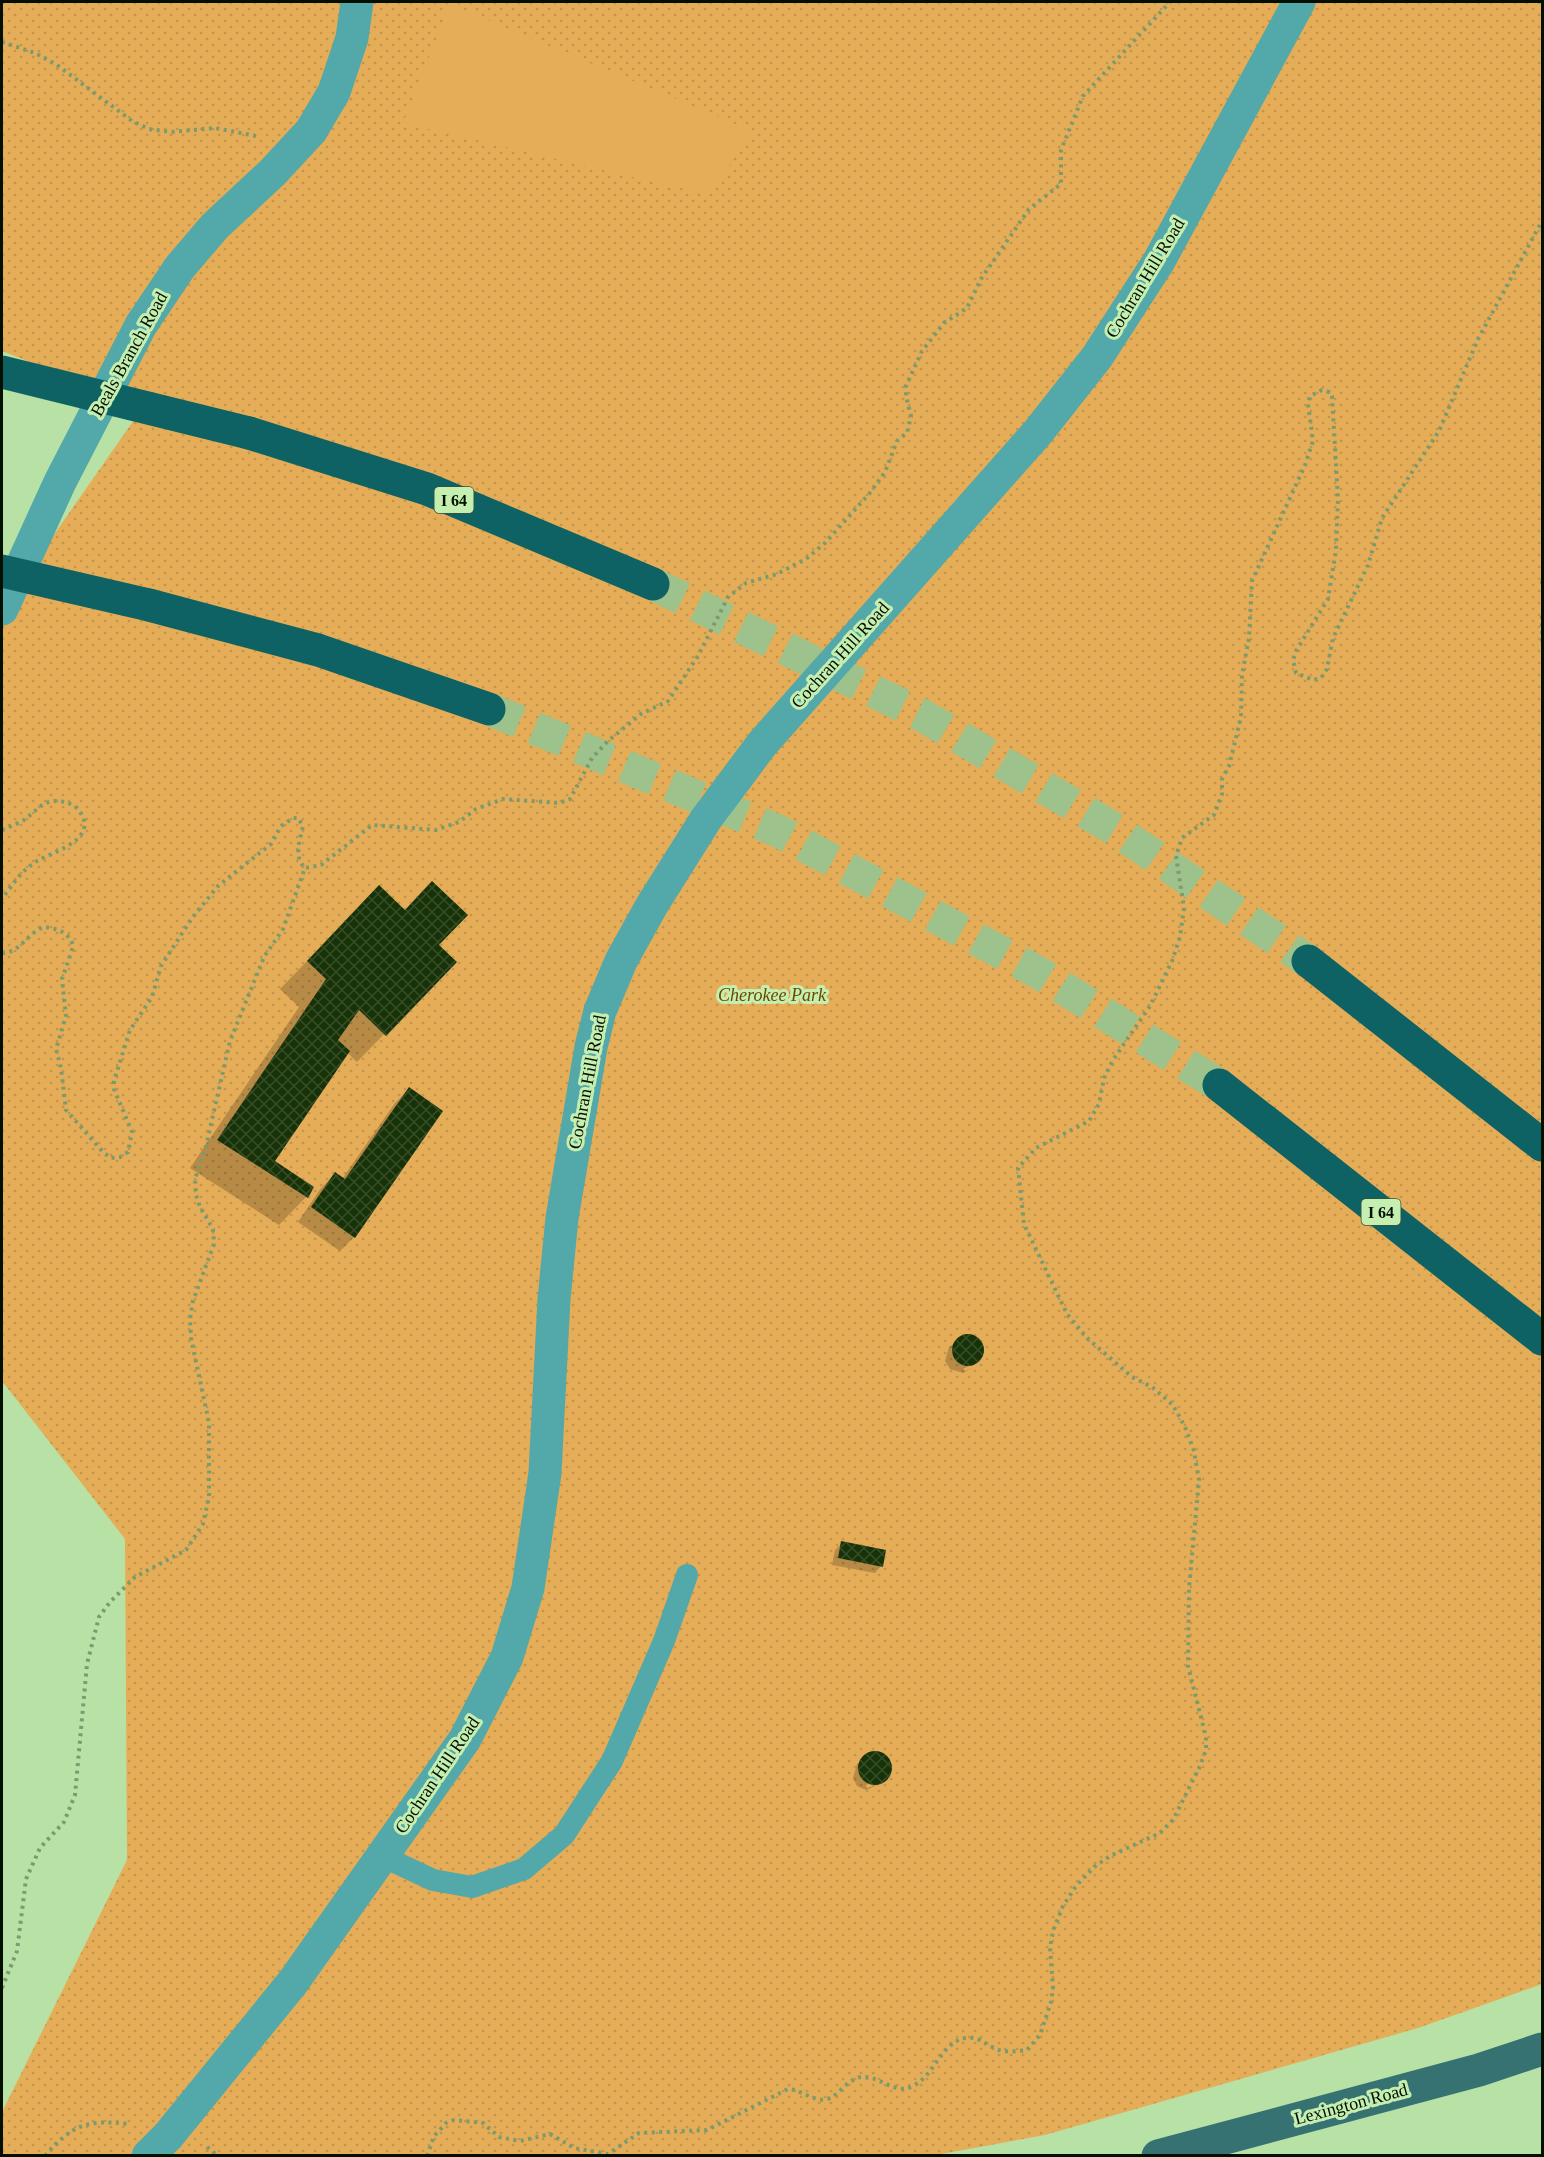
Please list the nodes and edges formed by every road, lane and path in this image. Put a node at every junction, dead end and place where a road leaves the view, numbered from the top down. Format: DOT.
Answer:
graph roads {
  1 [pos="357,2"];
  2 [pos="1170,2"];
  3 [pos="1299,2"];
  4 [pos="2,42"];
  5 [pos="293,150"];
  6 [pos="1542,221"];
  7 [pos="2,372"];
  8 [pos="2,571"];
  9 [pos="1542,581"];
  10 [pos="653,584"];
  11 [pos="1542,586"];
  12 [pos="2,609"];
  13 [pos="1542,616"];
  14 [pos="1542,646"];
  15 [pos="489,709"];
  16 [pos="2,830"];
  17 [pos="305,868"];
  18 [pos="2,898"];
  19 [pos="2,953"];
  20 [pos="1308,961"];
  21 [pos="1219,1085"];
  22 [pos="1542,1145"];
  23 [pos="1542,1339"];
  24 [pos="687,1575"];
  25 [pos="382,1856"];
  26 [pos="2,1988"];
  27 [pos="1542,2049"];
  28 [pos="148,2156"];
  29 [pos="427,2156"];
  30 [pos="1158,2156"];
  1 -- 5 [label="street, Beals Branch Road"];
  2 -- 17 [label="path"];
  3 -- 25 [label="street, Cochran Hill Road"];
  4 -- 5 [label="path"];
  5 -- 12 [label="street, Beals Branch Road"];
  6 -- 29 [label="path"];
  7 -- 10 [label="highway, I 64, bridge"];
  8 -- 15 [label="highway, bridge"];
  9 -- 11 [label="path"];
  13 -- 14 [label="path"];
  16 -- 18 [label="path"];
  17 -- 19 [label="path"];
  17 -- 26 [label="path"];
  20 -- 22 [label="highway"];
  21 -- 23 [label="highway, I 64"];
  24 -- 25 [label="lane"];
  25 -- 28 [label="street, Cochran Hill Road"];
  27 -- 30 [label="main road, Lexington Road"];
}
